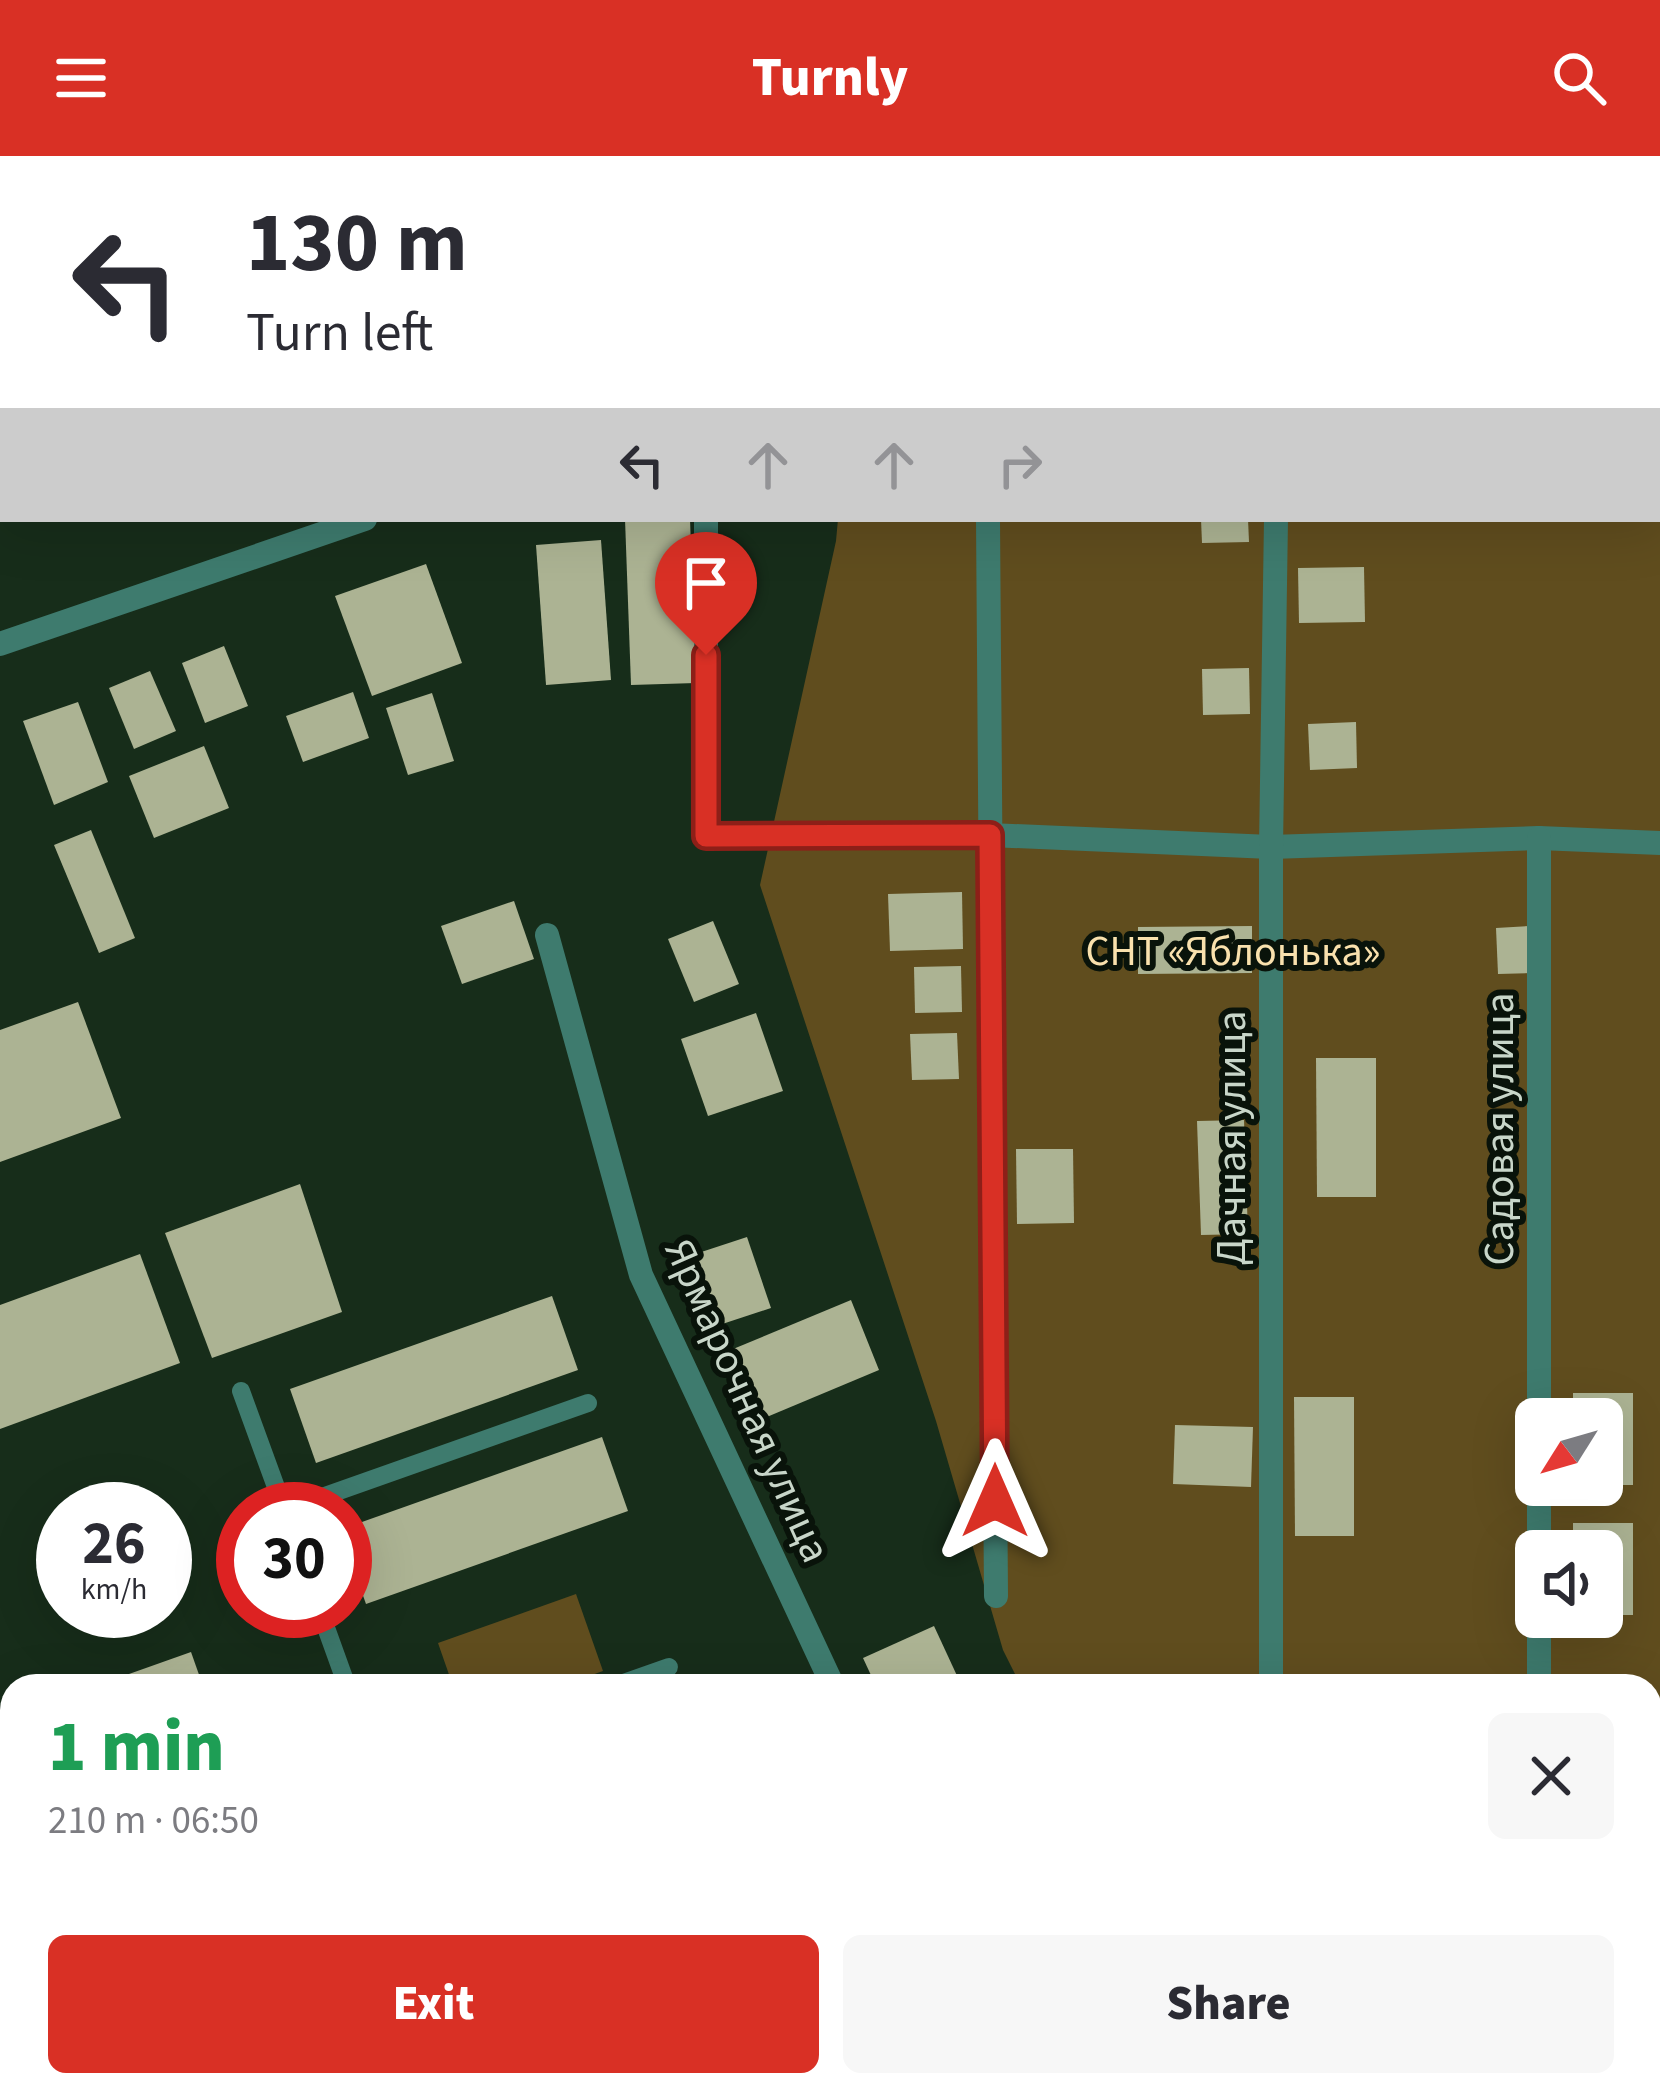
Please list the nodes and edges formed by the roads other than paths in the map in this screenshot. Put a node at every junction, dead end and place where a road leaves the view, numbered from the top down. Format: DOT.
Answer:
graph roads {
  1 [pos="356,522"];
  2 [pos="706,522"];
  3 [pos="988,522"];
  4 [pos="1276,522"];
  5 [pos="0,644"];
  6 [pos="990,835"];
  7 [pos="1539,838"];
  8 [pos="1660,843"];
  9 [pos="1270,847"];
  10 [pos="548,934"];
  11 [pos="242,1391"];
  12 [pos="1539,1398"];
  13 [pos="588,1403"];
  14 [pos="276,1482"];
  15 [pos="363,1482"];
  16 [pos="996,1596"];
  17 [pos="330,1638"];
  18 [pos="1539,1638"];
  19 [pos="669,1667"];
  20 [pos="343,1674"];
  21 [pos="649,1674"];
  22 [pos="827,1674"];
  23 [pos="1271,1674"];
  24 [pos="1539,1674"];
  1 -- 5 [label="street"];
  2 -- 6 [label="street"];
  3 -- 6 [label="street"];
  4 -- 9 [label="street, Дачная улица"];
  6 -- 9 [label="street"];
  6 -- 16 [label="street"];
  7 -- 8 [label="street"];
  7 -- 9 [label="street"];
  7 -- 12 [label="street, Садовая улица"];
  9 -- 23 [label="street, Дачная улица"];
  10 -- 22 [label="street, Ярмарочная улица"];
  11 -- 14 [label="lane"];
  13 -- 15 [label="lane"];
  17 -- 20 [label="lane"];
  18 -- 24 [label="street"];
  19 -- 21 [label="lane"];
}
